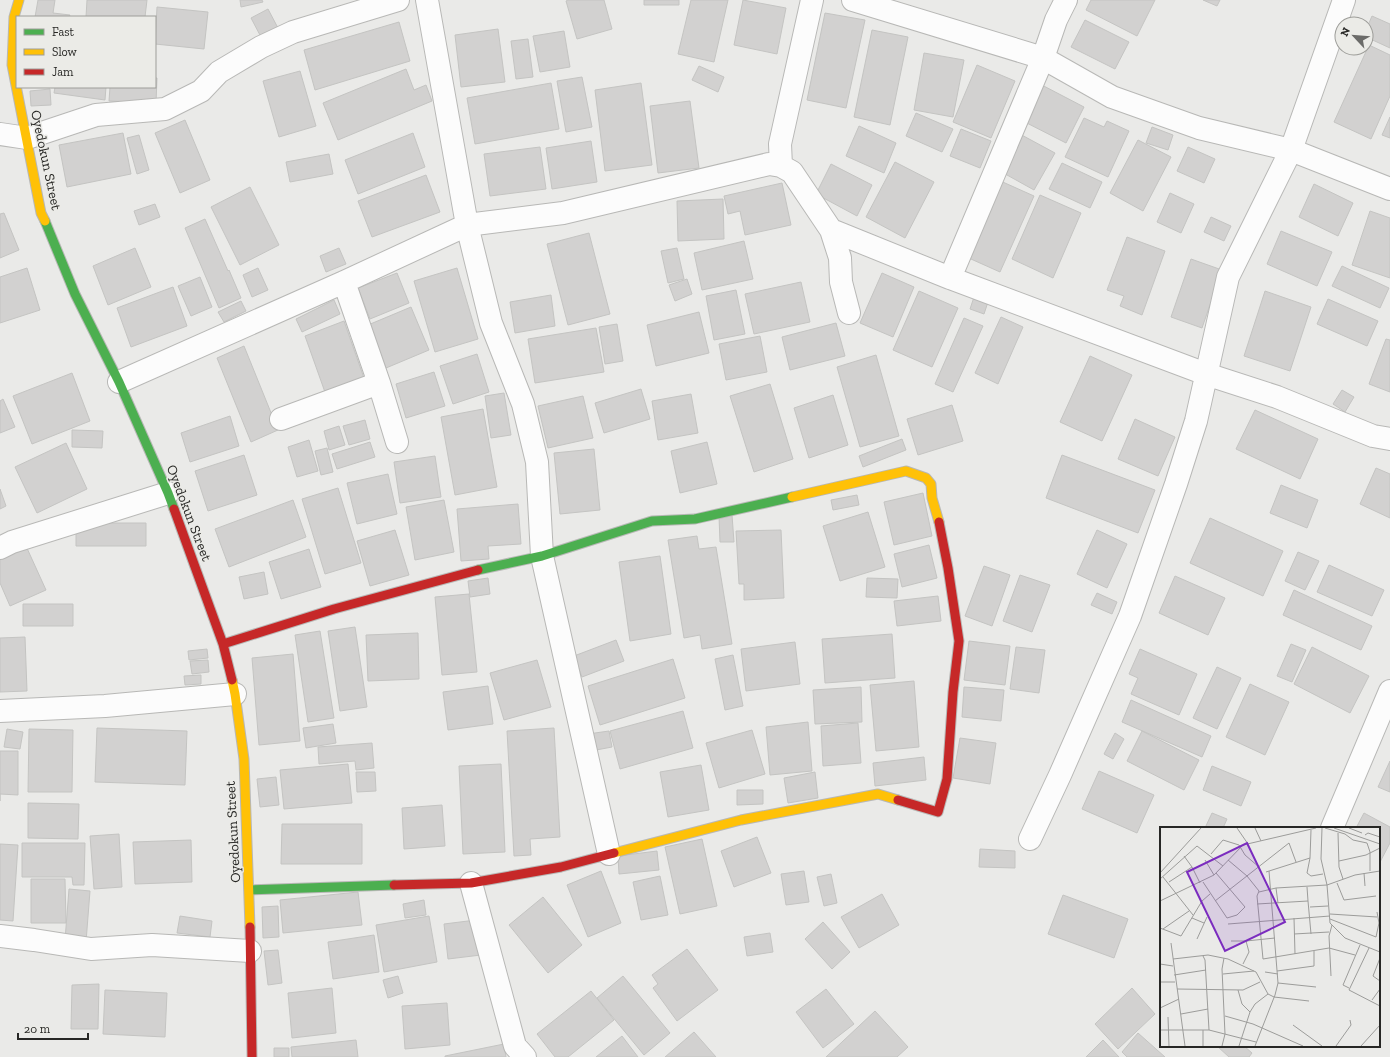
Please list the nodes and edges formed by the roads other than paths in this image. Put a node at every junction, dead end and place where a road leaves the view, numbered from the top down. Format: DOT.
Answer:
graph roads {
  1 [pos="19,0"];
  2 [pos="398,0"];
  3 [pos="427,0"];
  4 [pos="812,0"];
  5 [pos="853,0"];
  6 [pos="1066,0"];
  7 [pos="1344,0"];
  8 [pos="1043,58"];
  9 [pos="16,84"];
  10 [pos="17,88"];
  11 [pos="0,134"];
  12 [pos="27,138"];
  13 [pos="1291,150"];
  14 [pos="781,166"];
  15 [pos="1390,189"];
  16 [pos="467,225"];
  17 [pos="831,230"];
  18 [pos="950,278"];
  19 [pos="344,282"];
  20 [pos="849,312"];
  21 [pos="1206,374"];
  22 [pos="119,382"];
  23 [pos="379,383"];
  24 [pos="281,418"];
  25 [pos="1390,439"];
  26 [pos="396,442"];
  27 [pos="168,493"];
  28 [pos="0,548"];
  29 [pos="542,556"];
  30 [pos="223,644"];
  31 [pos="1390,691"];
  32 [pos="235,694"];
  33 [pos="0,711"];
  34 [pos="1332,827"];
  35 [pos="1030,839"];
  36 [pos="609,854"];
  37 [pos="471,884"];
  38 [pos="250,890"];
  39 [pos="0,936"];
  40 [pos="250,951"];
  41 [pos="252,1057"];
  42 [pos="525,1057"];
  1 -- 9 [label="street, Oyedokun Street"];
  2 -- 12 [label="street"];
  3 -- 16 [label="street"];
  4 -- 14 [label="street"];
  5 -- 8 [label="street"];
  6 -- 8 [label="street"];
  7 -- 13 [label="street"];
  8 -- 13 [label="street"];
  8 -- 18 [label="street"];
  10 -- 12 [label="street, Oyedokun Street"];
  11 -- 12 [label="street"];
  12 -- 22 [label="street, Oyedokun Street"];
  13 -- 15 [label="street"];
  13 -- 21 [label="street"];
  14 -- 16 [label="street"];
  14 -- 17 [label="street"];
  16 -- 19 [label="street"];
  16 -- 29 [label="street"];
  17 -- 18 [label="street"];
  17 -- 20 [label="street"];
  18 -- 21 [label="street"];
  19 -- 22 [label="street"];
  19 -- 23 [label="street"];
  21 -- 25 [label="street"];
  21 -- 35 [label="street"];
  22 -- 27 [label="street, Oyedokun Street"];
  23 -- 24 [label="street"];
  23 -- 26 [label="street"];
  27 -- 28 [label="street"];
  27 -- 30 [label="street, Oyedokun Street"];
  29 -- 30 [label="street"];
  29 -- 36 [label="street"];
  29 -- 36 [label="street"];
  30 -- 32 [label="street, Oyedokun Street"];
  31 -- 34 [label="street"];
  32 -- 33 [label="street"];
  32 -- 38 [label="street, Oyedokun Street"];
  36 -- 37 [label="street"];
  37 -- 38 [label="street"];
  37 -- 42 [label="street"];
  38 -- 40 [label="street, Oyedokun Street"];
  39 -- 40 [label="street"];
  40 -- 41 [label="street, Oyedokun Street"];
}
